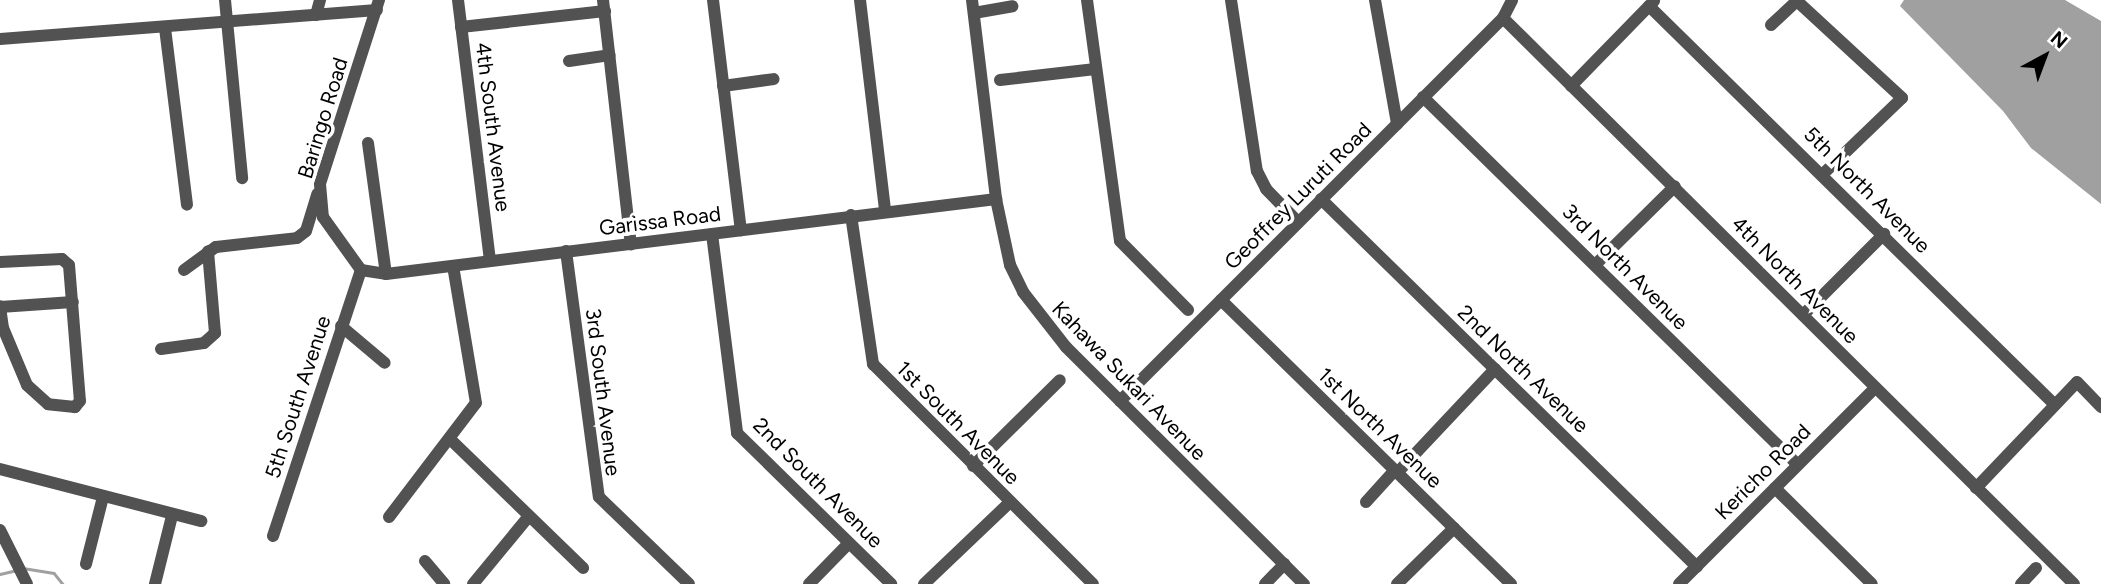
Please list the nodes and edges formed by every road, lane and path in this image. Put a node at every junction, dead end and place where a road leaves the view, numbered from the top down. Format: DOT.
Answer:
graph roads {
  1 [pos="225,0"];
  2 [pos="320,0"];
  3 [pos="458,0"];
  4 [pos="713,0"];
  5 [pos="860,0"];
  6 [pos="1087,0"];
  7 [pos="1231,0"];
  8 [pos="1375,0"];
  9 [pos="1511,0"];
  10 [pos="1652,3"];
  11 [pos="378,5"];
  12 [pos="604,5"];
  13 [pos="973,6"];
  14 [pos="1012,6"];
  15 [pos="316,15"];
  16 [pos="1503,18"];
  17 [pos="230,23"];
  18 [pos="1771,25"];
  19 [pos="461,27"];
  20 [pos="165,28"];
  21 [pos="0,39"];
  22 [pos="610,55"];
  23 [pos="569,61"];
  24 [pos="1095,69"];
  25 [pos="774,79"];
  26 [pos="1000,80"];
  27 [pos="723,86"];
  28 [pos="1571,86"];
  29 [pos="1423,97"];
  30 [pos="1397,124"];
  31 [pos="368,143"];
  32 [pos="1823,174"];
  33 [pos="242,178"];
  34 [pos="320,184"];
  35 [pos="1675,186"];
  36 [pos="996,199"];
  37 [pos="1321,199"];
  38 [pos="187,205"];
  39 [pos="885,211"];
  40 [pos="851,215"];
  41 [pos="1298,222"];
  42 [pos="741,230"];
  43 [pos="712,234"];
  44 [pos="1884,234"];
  45 [pos="631,244"];
  46 [pos="208,251"];
  47 [pos="566,251"];
  48 [pos="490,260"];
  49 [pos="0,262"];
  50 [pos="1595,265"];
  51 [pos="453,266"];
  52 [pos="184,270"];
  53 [pos="361,270"];
  54 [pos="386,274"];
  55 [pos="1221,300"];
  56 [pos="73,302"];
  57 [pos="0,306"];
  58 [pos="1193,315"];
  59 [pos="1803,315"];
  60 [pos="341,326"];
  61 [pos="161,349"];
  62 [pos="385,363"];
  63 [pos="1495,369"];
  64 [pos="1060,380"];
  65 [pos="1875,388"];
  66 [pos="1120,401"];
  67 [pos="2055,405"];
  68 [pos="2101,407"];
  69 [pos="451,440"];
  70 [pos="1798,465"];
  71 [pos="973,466"];
  72 [pos="0,469"];
  73 [pos="1396,471"];
  74 [pos="1775,488"];
  75 [pos="1976,488"];
  76 [pos="103,497"];
  77 [pos="1010,502"];
  78 [pos="1366,502"];
  79 [pos="172,516"];
  80 [pos="529,516"];
  81 [pos="389,517"];
  82 [pos="201,521"];
  83 [pos="1454,528"];
  84 [pos="0,530"];
  85 [pos="273,536"];
  86 [pos="849,543"];
  87 [pos="425,561"];
  88 [pos="86,564"];
  89 [pos="1284,564"];
  90 [pos="1697,567"];
  91 [pos="583,568"];
  92 [pos="2036,568"];
  93 [pos="25,579"];
  94 [pos="155,584"];
  95 [pos="444,584"];
  96 [pos="473,584"];
  97 [pos="689,584"];
  98 [pos="808,584"];
  99 [pos="891,584"];
  100 [pos="924,584"];
  101 [pos="1093,584"];
  102 [pos="1265,584"];
  103 [pos="1304,584"];
  104 [pos="1397,584"];
  105 [pos="1511,584"];
  106 [pos="1679,584"];
  107 [pos="1872,584"];
  108 [pos="2021,584"];
  109 [pos="2074,584"];
  1 -- 17 [label="street"];
  2 -- 15 [label="street"];
  3 -- 19 [label="street, 4th South Avenue"];
  4 -- 27 [label="street"];
  5 -- 39 [label="street"];
  6 -- 24 [label="street"];
  7 -- 41 [label="street"];
  8 -- 30 [label="street"];
  9 -- 16 [label="street"];
  10 -- 28 [label="street"];
  10 -- 32 [label="street, 5th North Avenue"];
  11 -- 15 [label="street"];
  11 -- 34 [label="street, Baringo Road"];
  12 -- 19 [label="street"];
  12 -- 22 [label="street"];
  13 -- 14 [label="street"];
  13 -- 36 [label="street, Kahawa Sukari Avenue"];
  15 -- 17 [label="street"];
  16 -- 28 [label="street, 4th North Avenue"];
  16 -- 29 [label="street, Geoffrey Luruti Road"];
  17 -- 20 [label="street"];
  17 -- 33 [label="street"];
  18 -- 32 [label="street"];
  19 -- 48 [label="street, 4th South Avenue"];
  20 -- 21 [label="street"];
  20 -- 38 [label="street"];
  22 -- 23 [label="street"];
  22 -- 45 [label="street"];
  24 -- 26 [label="street"];
  24 -- 58 [label="street"];
  25 -- 27 [label="street"];
  27 -- 42 [label="street"];
  28 -- 35 [label="street, 4th North Avenue"];
  29 -- 30 [label="street, Geoffrey Luruti Road"];
  29 -- 50 [label="street, 3rd North Avenue"];
  30 -- 37 [label="street, Geoffrey Luruti Road"];
  31 -- 54 [label="street"];
  32 -- 44 [label="street, 5th North Avenue"];
  34 -- 46 [label="street"];
  34 -- 53 [label="street, Baringo Road"];
  35 -- 50 [label="street"];
  35 -- 59 [label="street, 4th North Avenue"];
  36 -- 39 [label="street, Garissa Road"];
  36 -- 66 [label="street, Kahawa Sukari Avenue"];
  37 -- 41 [label="street, Geoffrey Luruti Road"];
  37 -- 63 [label="street, 2nd North Avenue"];
  39 -- 40 [label="street, Garissa Road"];
  40 -- 42 [label="street, Garissa Road"];
  40 -- 71 [label="street, 1st South Avenue"];
  41 -- 55 [label="street, Geoffrey Luruti Road"];
  42 -- 43 [label="street, Garissa Road"];
  43 -- 45 [label="street, Garissa Road"];
  43 -- 86 [label="street, 2nd South Avenue"];
  44 -- 59 [label="street"];
  44 -- 67 [label="street, 5th North Avenue"];
  45 -- 47 [label="street, Garissa Road"];
  46 -- 52 [label="street"];
  46 -- 61 [label="street"];
  47 -- 48 [label="street, Garissa Road"];
  47 -- 97 [label="street, 3rd South Avenue"];
  48 -- 51 [label="street, Garissa Road"];
  49 -- 56 [label="street"];
  50 -- 70 [label="street, 3rd North Avenue"];
  51 -- 54 [label="street, Garissa Road"];
  51 -- 69 [label="street"];
  53 -- 54 [label="street, Garissa Road"];
  53 -- 60 [label="street, 5th South Avenue"];
  55 -- 58 [label="street, Geoffrey Luruti Road"];
  55 -- 73 [label="street, 1st North Avenue"];
  56 -- 57 [label="street"];
  56 -- 57 [label="street"];
  58 -- 66 [label="street, Geoffrey Luruti Road"];
  59 -- 65 [label="street, 4th North Avenue"];
  60 -- 62 [label="street"];
  60 -- 85 [label="street, 5th South Avenue"];
  63 -- 73 [label="street"];
  63 -- 90 [label="street, 2nd North Avenue"];
  64 -- 71 [label="street"];
  65 -- 70 [label="street, Kericho Road"];
  65 -- 75 [label="street, 4th North Avenue"];
  66 -- 89 [label="street, Kahawa Sukari Avenue"];
  67 -- 68 [label="street"];
  67 -- 75 [label="street"];
  69 -- 80 [label="street"];
  69 -- 81 [label="street"];
  70 -- 74 [label="street, Kericho Road"];
  71 -- 77 [label="street, 1st South Avenue"];
  72 -- 76 [label="street"];
  73 -- 78 [label="street"];
  73 -- 83 [label="street, 1st North Avenue"];
  74 -- 90 [label="street, Kericho Road"];
  74 -- 107 [label="street"];
  75 -- 109 [label="street, 4th North Avenue"];
  76 -- 79 [label="street"];
  76 -- 88 [label="street"];
  77 -- 100 [label="street"];
  77 -- 101 [label="street, 1st South Avenue"];
  79 -- 82 [label="street"];
  79 -- 94 [label="street"];
  80 -- 91 [label="street"];
  80 -- 96 [label="street"];
  83 -- 104 [label="street"];
  83 -- 105 [label="street, 1st North Avenue"];
  84 -- 93 [label="street"];
  86 -- 98 [label="street"];
  86 -- 99 [label="street, 2nd South Avenue"];
  87 -- 95 [label="street"];
  89 -- 102 [label="street"];
  89 -- 103 [label="street, Kahawa Sukari Avenue"];
  90 -- 106 [label="street, Kericho Road"];
  92 -- 108 [label="street"];
}
